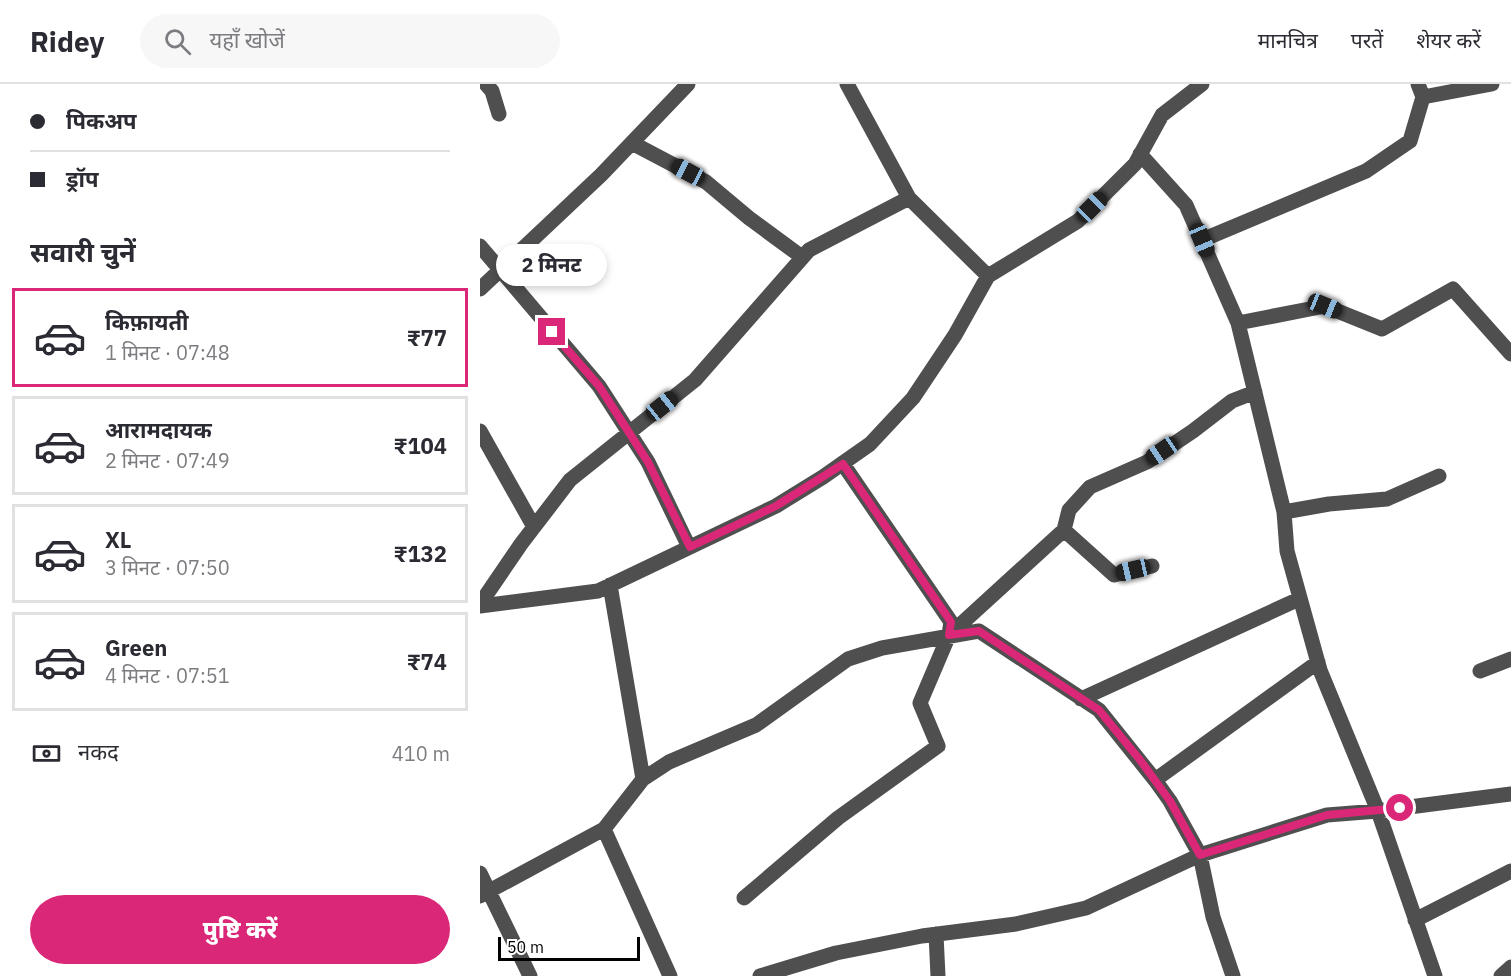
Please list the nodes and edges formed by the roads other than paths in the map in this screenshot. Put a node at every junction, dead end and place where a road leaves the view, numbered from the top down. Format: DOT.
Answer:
graph roads {
  1 [pos="486,84"];
  2 [pos="688,84"];
  3 [pos="847,84"];
  4 [pos="1202,84"];
  5 [pos="1491,84"];
  6 [pos="1420,91"];
  7 [pos="499,114"];
  8 [pos="632,143"];
  9 [pos="1140,154"];
  10 [pos="909,198"];
  11 [pos="1202,240"];
  12 [pos="480,246"];
  13 [pos="802,257"];
  14 [pos="500,270"];
  15 [pos="988,276"];
  16 [pos="480,289"];
  17 [pos="1238,324"];
  18 [pos="1511,354"];
  19 [pos="1255,392"];
  20 [pos="480,431"];
  21 [pos="629,433"];
  22 [pos="843,464"];
  23 [pos="1440,476"];
  24 [pos="1284,512"];
  25 [pos="534,527"];
  26 [pos="1064,530"];
  27 [pos="690,547"];
  28 [pos="1152,566"];
  29 [pos="610,585"];
  30 [pos="1299,598"];
  31 [pos="480,605"];
  32 [pos="949,635"];
  33 [pos="1511,659"];
  34 [pos="1318,662"];
  35 [pos="1480,671"];
  36 [pos="1081,699"];
  37 [pos="643,779"];
  38 [pos="1155,780"];
  39 [pos="1511,794"];
  40 [pos="1378,811"];
  41 [pos="604,829"];
  42 [pos="1200,855"];
  43 [pos="1511,871"];
  44 [pos="480,873"];
  45 [pos="484,894"];
  46 [pos="744,898"];
  47 [pos="1415,920"];
  48 [pos="936,934"];
  49 [pos="1511,967"];
  50 [pos="530,976"];
  51 [pos="670,976"];
  52 [pos="760,976"];
  53 [pos="938,976"];
  54 [pos="1233,976"];
  55 [pos="1435,976"];
  56 [pos="1501,976"];
  1 -- 7 [label="street"];
  2 -- 8 [label="street"];
  3 -- 10 [label="street"];
  4 -- 9 [label="street"];
  5 -- 6 [label="street"];
  6 -- 11 [label="street"];
  8 -- 13 [label="street"];
  8 -- 14 [label="street"];
  9 -- 11 [label="street"];
  9 -- 15 [label="street"];
  10 -- 13 [label="street"];
  10 -- 15 [label="street"];
  11 -- 17 [label="street"];
  12 -- 14 [label="street"];
  13 -- 21 [label="street"];
  14 -- 16 [label="street"];
  14 -- 21 [label="street"];
  15 -- 22 [label="street"];
  17 -- 18 [label="street"];
  17 -- 19 [label="street"];
  19 -- 24 [label="street"];
  19 -- 26 [label="street"];
  20 -- 25 [label="street"];
  21 -- 25 [label="street"];
  21 -- 27 [label="street"];
  22 -- 27 [label="street"];
  22 -- 32 [label="street"];
  23 -- 24 [label="street"];
  24 -- 30 [label="street"];
  25 -- 31 [label="street"];
  26 -- 28 [label="street"];
  26 -- 32 [label="street"];
  27 -- 29 [label="street"];
  29 -- 31 [label="street"];
  29 -- 37 [label="street"];
  30 -- 34 [label="street"];
  30 -- 36 [label="street"];
  32 -- 36 [label="street"];
  32 -- 37 [label="street"];
  32 -- 46 [label="street"];
  33 -- 35 [label="street"];
  34 -- 38 [label="street"];
  34 -- 40 [label="street"];
  36 -- 38 [label="street"];
  37 -- 41 [label="street"];
  38 -- 42 [label="street"];
  39 -- 40 [label="street"];
  40 -- 42 [label="street"];
  40 -- 47 [label="street"];
  41 -- 45 [label="street"];
  41 -- 51 [label="street"];
  42 -- 48 [label="street"];
  42 -- 54 [label="street"];
  43 -- 47 [label="street"];
  44 -- 45 [label="street"];
  45 -- 50 [label="street"];
  47 -- 55 [label="street"];
  48 -- 52 [label="street"];
  48 -- 53 [label="street"];
  49 -- 56 [label="street"];
}
